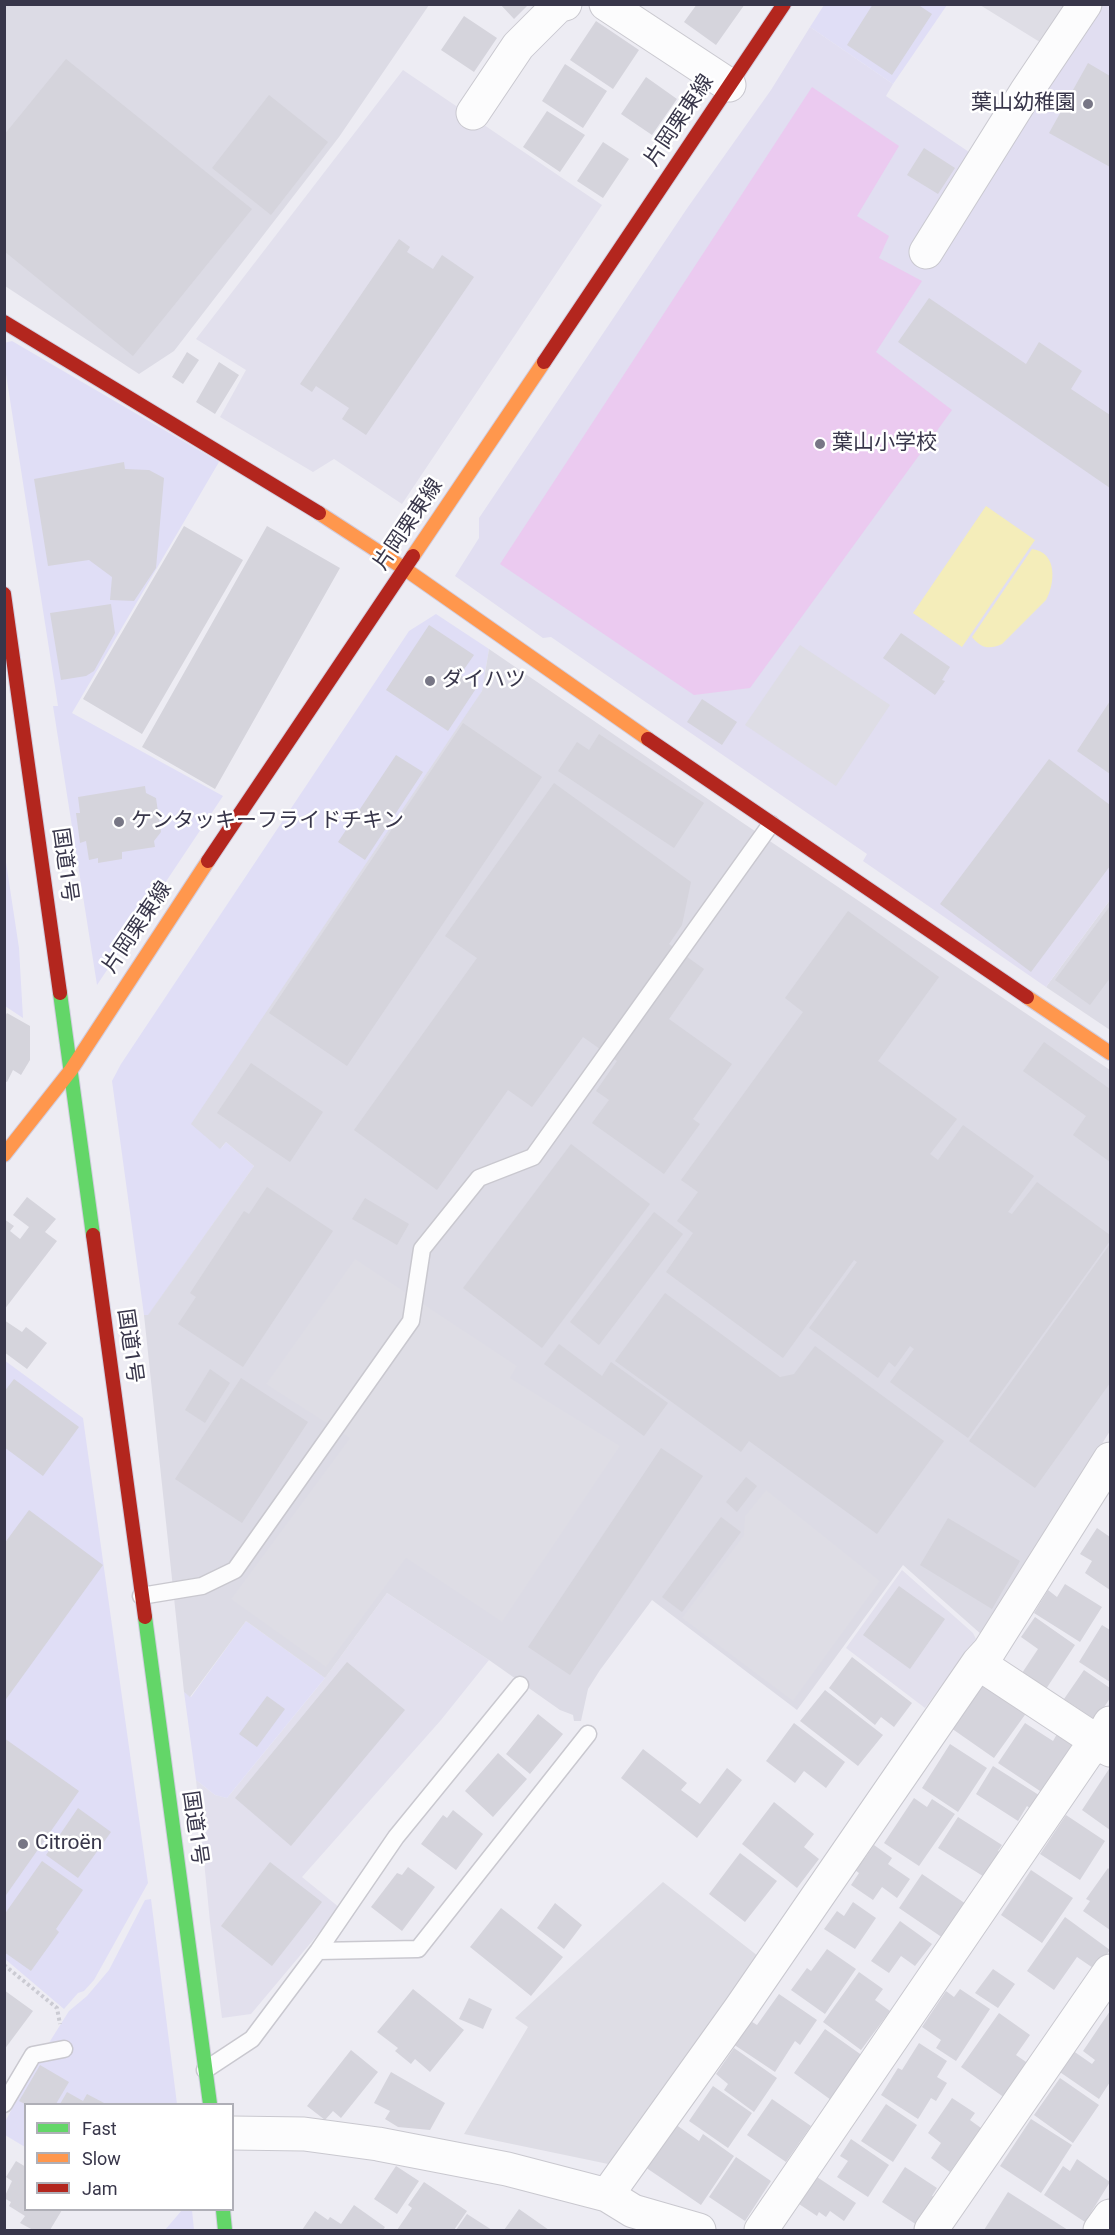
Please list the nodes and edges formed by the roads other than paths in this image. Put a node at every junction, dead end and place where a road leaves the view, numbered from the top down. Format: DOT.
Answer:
graph roads {
  1 [pos="565,4"];
  2 [pos="606,4"];
  3 [pos="784,4"];
  4 [pos="1085,4"];
  5 [pos="729,86"];
  6 [pos="473,113"];
  7 [pos="926,252"];
  8 [pos="4,322"];
  9 [pos="405,569"];
  10 [pos="4,594"];
  11 [pos="771,824"];
  12 [pos="1110,1053"];
  13 [pos="71,1070"];
  14 [pos="4,1155"];
  15 [pos="1110,1459"];
  16 [pos="141,1596"];
  17 [pos="978,1663"];
  18 [pos="520,1685"];
  19 [pos="588,1734"];
  20 [pos="1106,1738"];
  21 [pos="318,1951"];
  22 [pos="1110,1971"];
  23 [pos="64,2049"];
  24 [pos="205,2070"];
  25 [pos="210,2103"];
  26 [pos="4,2104"];
  27 [pos="234,2133"];
  28 [pos="607,2195"];
  29 [pos="223,2211"];
  30 [pos="1110,2216"];
  31 [pos="225,2230"];
  32 [pos="699,2230"];
  33 [pos="761,2230"];
  34 [pos="931,2230"];
  35 [pos="1100,2230"];
  1 -- 6 [label="street"];
  2 -- 5 [label="street"];
  3 -- 5 [label="main road, 片岡栗東線"];
  4 -- 7 [label="street"];
  5 -- 9 [label="main road, 片岡栗東線"];
  8 -- 9 [label="main road"];
  9 -- 11 [label="main road"];
  9 -- 13 [label="main road, 片岡栗東線"];
  10 -- 13 [label="main road, 国道1号"];
  11 -- 12 [label="main road"];
  11 -- 16 [label="lane"];
  13 -- 14 [label="main road, 片岡栗東線"];
  13 -- 16 [label="main road, 国道1号"];
  15 -- 17 [label="street"];
  16 -- 24 [label="main road, 国道1号"];
  17 -- 20 [label="street"];
  17 -- 28 [label="street"];
  18 -- 21 [label="lane"];
  19 -- 21 [label="lane"];
  20 -- 33 [label="street"];
  21 -- 24 [label="lane"];
  22 -- 34 [label="street"];
  23 -- 26 [label="lane"];
  24 -- 25 [label="main road, 国道1号"];
  27 -- 28 [label="street"];
  28 -- 32 [label="street"];
  29 -- 31 [label="main road"];
  30 -- 35 [label="street"];
}
